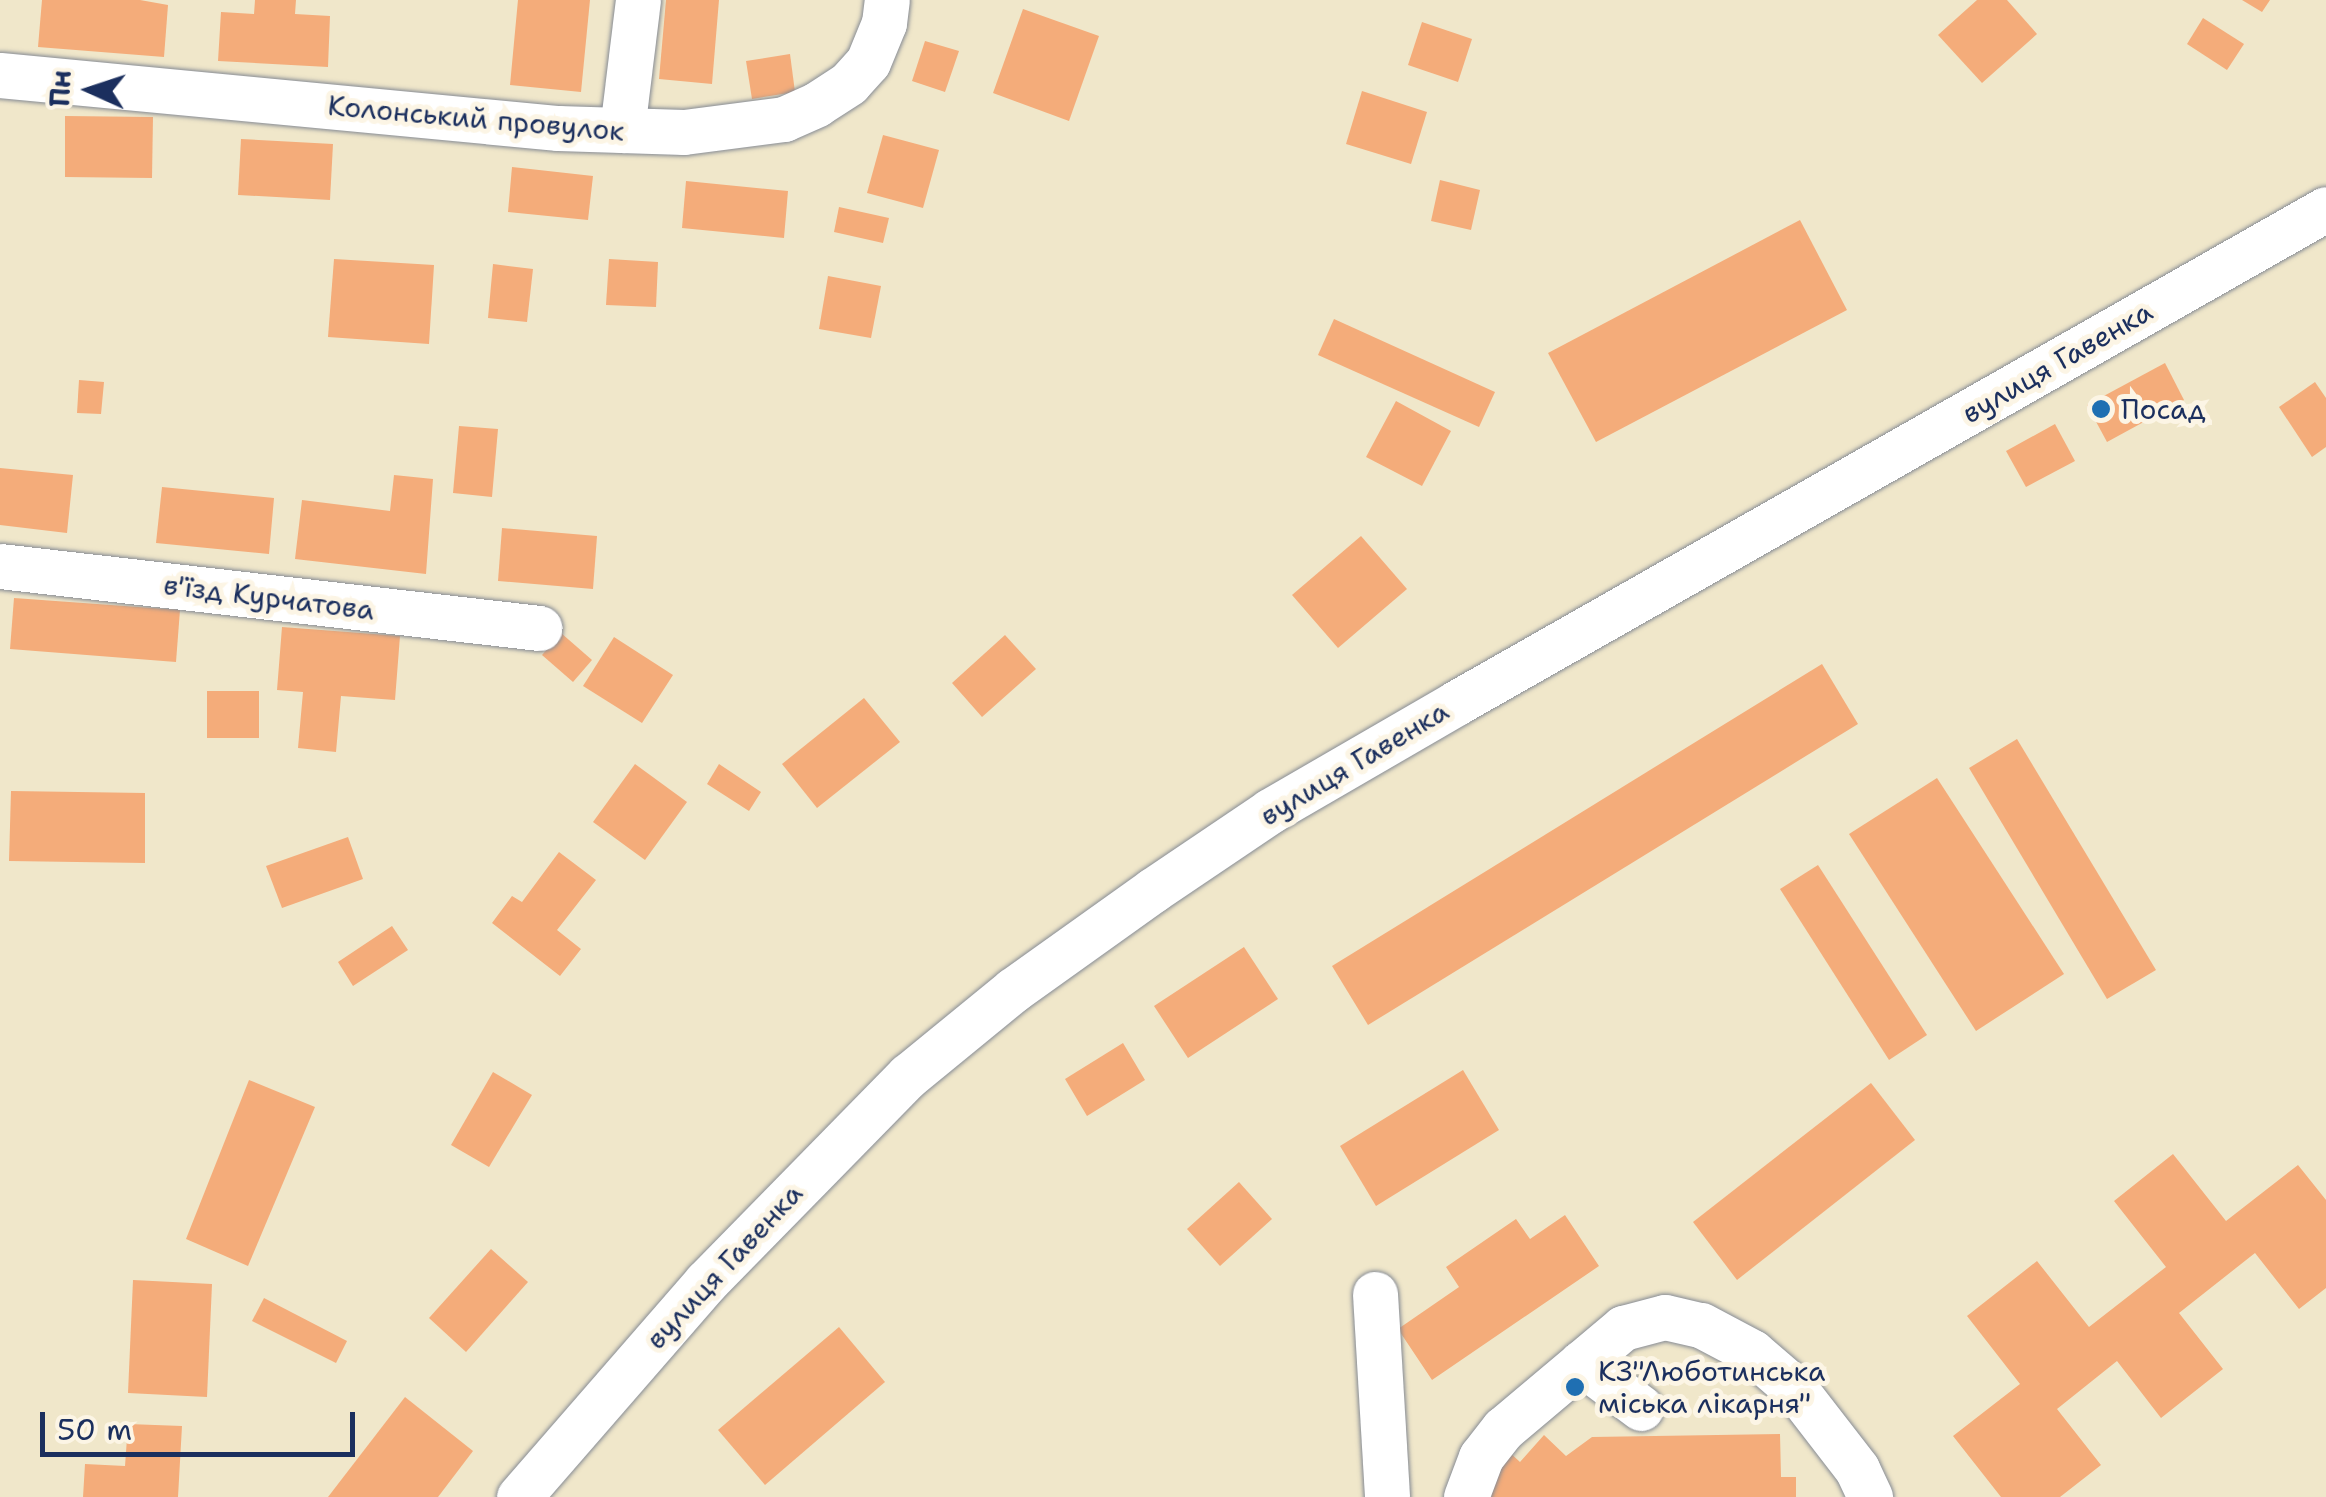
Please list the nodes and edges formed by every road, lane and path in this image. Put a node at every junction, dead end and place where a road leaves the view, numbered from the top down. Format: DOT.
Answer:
graph roads {
  1 [pos="638,0"];
  2 [pos="887,0"];
  3 [pos="0,75"];
  4 [pos="622,130"];
  5 [pos="2326,209"];
  6 [pos="0,566"];
  7 [pos="539,628"];
  8 [pos="1375,1294"];
  9 [pos="1581,1363"];
  10 [pos="1641,1408"];
  11 [pos="519,1497"];
  12 [pos="1387,1497"];
  13 [pos="1466,1497"];
  14 [pos="1870,1497"];
  1 -- 4 [label="street"];
  2 -- 4 [label="street, Колонський провулок"];
  3 -- 4 [label="street, Колонський провулок"];
  5 -- 11 [label="street, вулиця Гавенка"];
  6 -- 7 [label="street, в'їзд Курчатова"];
  8 -- 12 [label="street"];
  9 -- 10 [label="street"];
  9 -- 13 [label="street"];
  9 -- 14 [label="street"];
}
